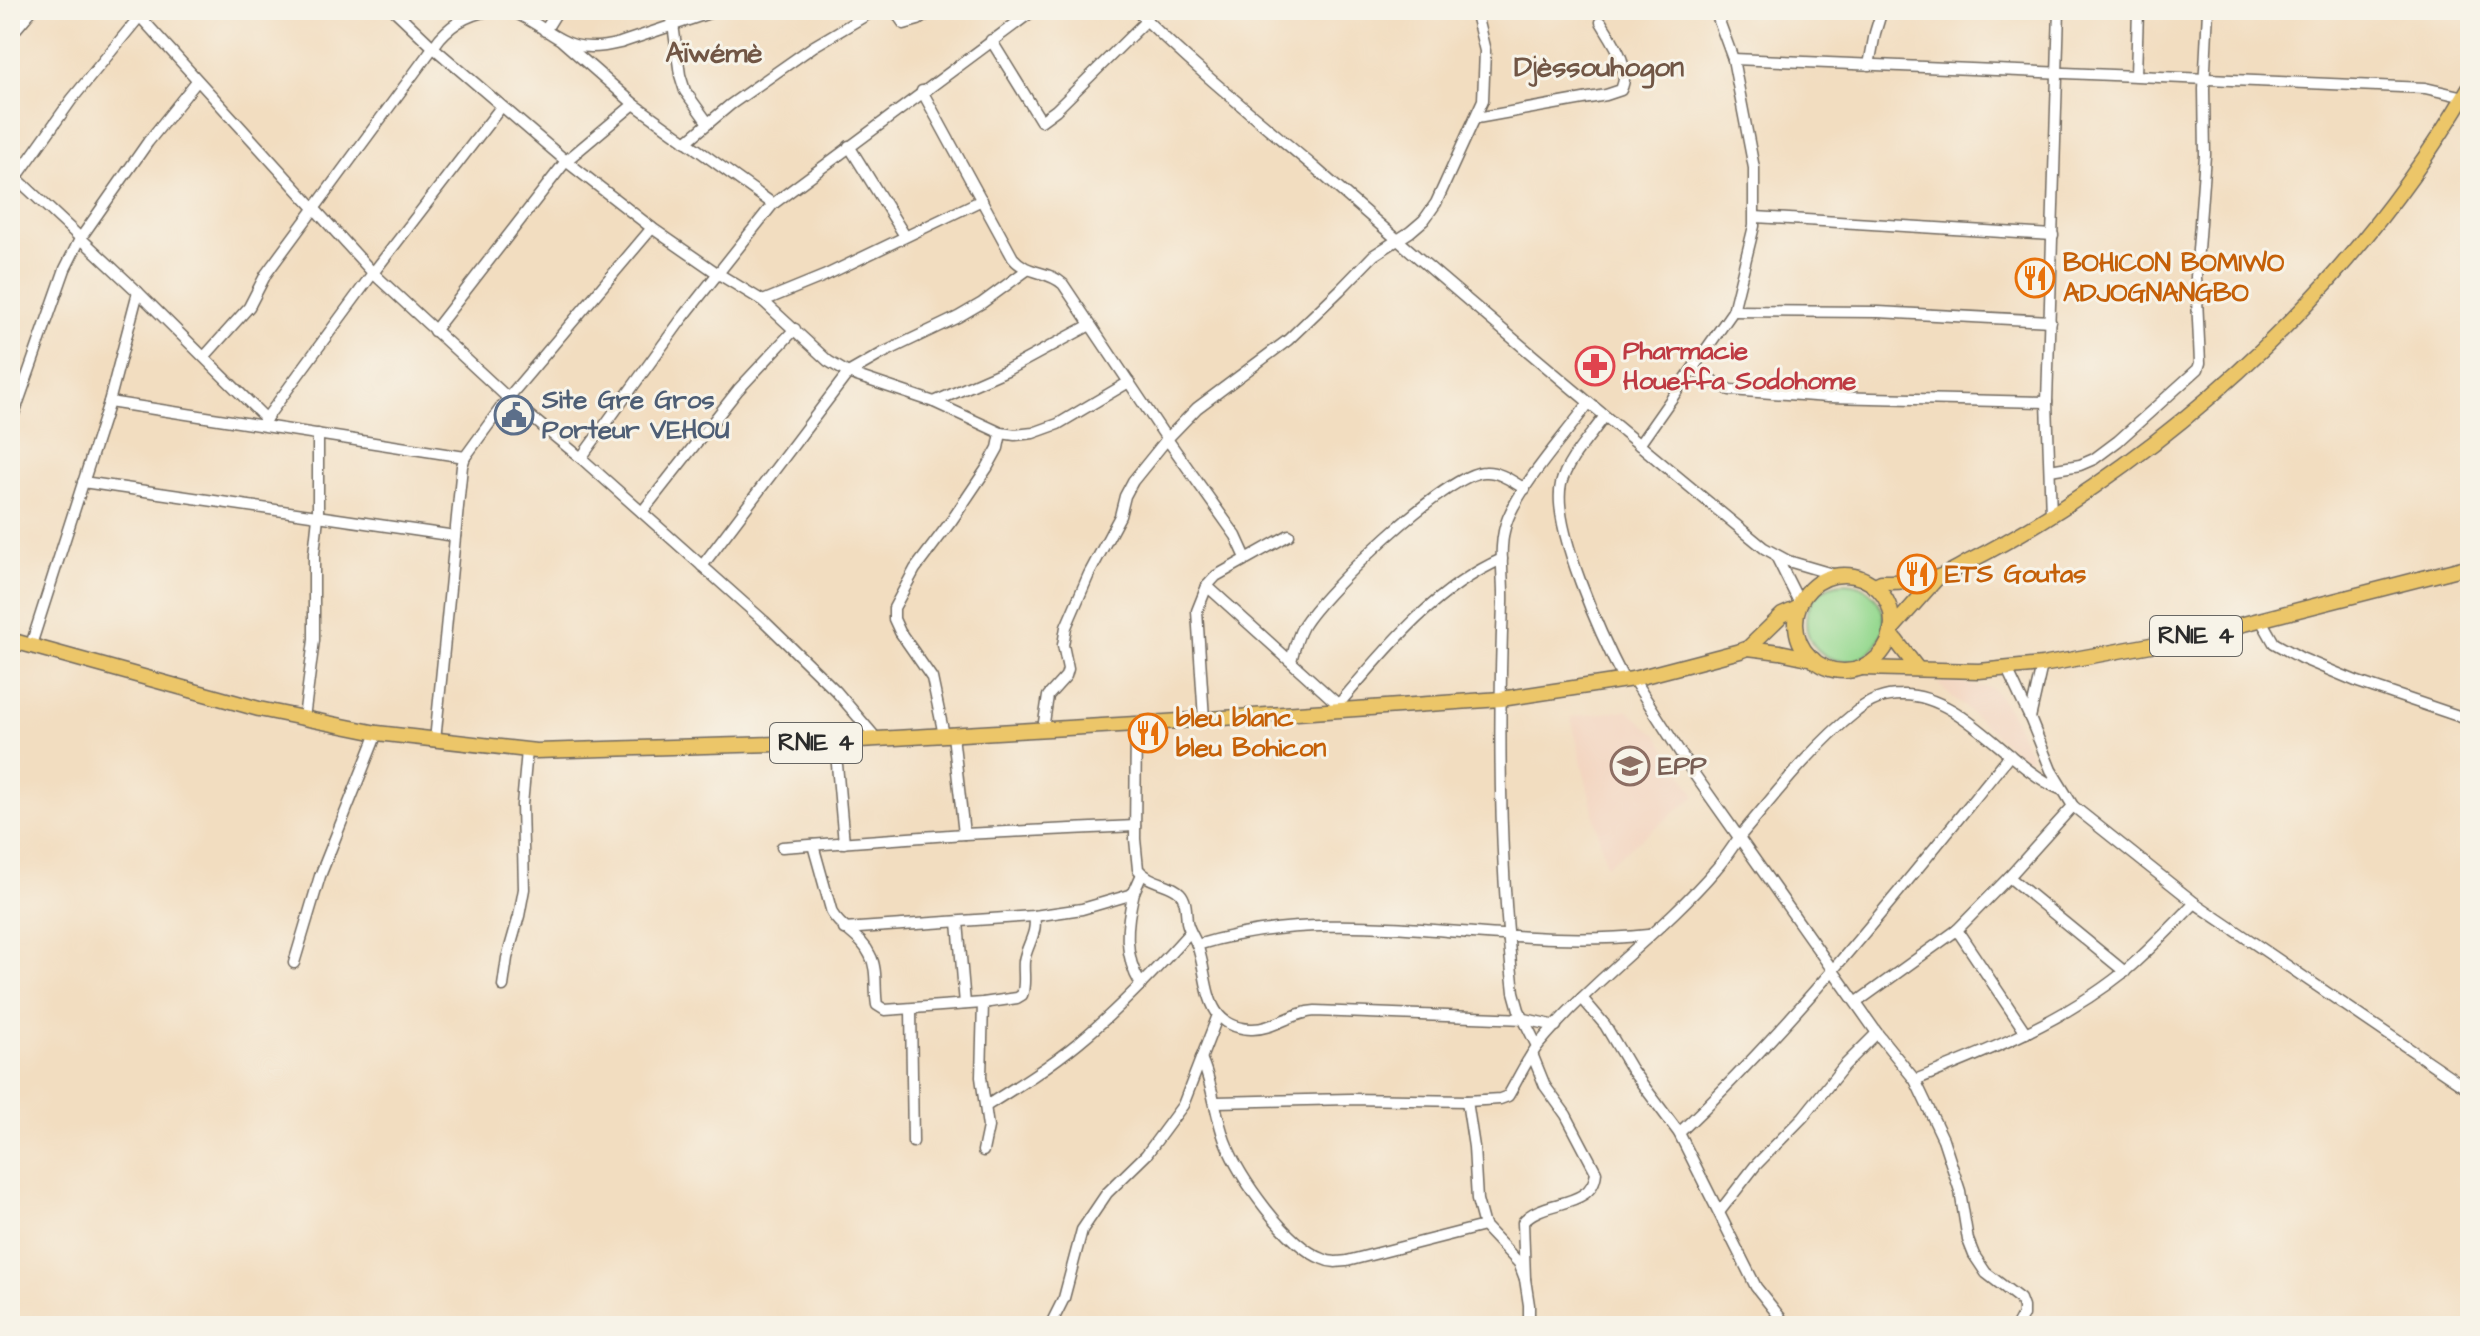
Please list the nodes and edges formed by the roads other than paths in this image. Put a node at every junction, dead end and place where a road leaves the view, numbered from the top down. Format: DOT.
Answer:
graph roads {
  1 [pos="32,10"];
  2 [pos="394,10"];
  3 [pos="496,10"];
  4 [pos="509,10"];
  5 [pos="558,10"];
  6 [pos="671,10"];
  7 [pos="718,10"];
  8 [pos="875,10"];
  9 [pos="894,10"];
  10 [pos="933,10"];
  11 [pos="1034,10"];
  12 [pos="1136,10"];
  13 [pos="1475,10"];
  14 [pos="1715,10"];
  15 [pos="1882,10"];
  16 [pos="2059,10"];
  17 [pos="2138,10"];
  18 [pos="2208,10"];
  19 [pos="137,13"];
  20 [pos="1147,20"];
  21 [pos="1601,22"];
  22 [pos="673,26"];
  23 [pos="545,31"];
  24 [pos="10,36"];
  25 [pos="991,40"];
  26 [pos="562,41"];
  27 [pos="434,48"];
  28 [pos="1733,59"];
  29 [pos="1869,65"];
  30 [pos="2058,72"];
  31 [pos="2136,75"];
  32 [pos="2205,78"];
  33 [pos="197,81"];
  34 [pos="922,91"];
  35 [pos="2467,92"];
  36 [pos="634,104"];
  37 [pos="501,107"];
  38 [pos="1477,118"];
  39 [pos="708,123"];
  40 [pos="686,142"];
  41 [pos="849,146"];
  42 [pos="566,161"];
  43 [pos="13,175"];
  44 [pos="10,191"];
  45 [pos="982,200"];
  46 [pos="773,204"];
  47 [pos="314,207"];
  48 [pos="1755,217"];
  49 [pos="652,228"];
  50 [pos="2053,235"];
  51 [pos="905,236"];
  52 [pos="80,239"];
  53 [pos="1396,241"];
  54 [pos="1027,270"];
  55 [pos="373,273"];
  56 [pos="717,273"];
  57 [pos="138,292"];
  58 [pos="763,301"];
  59 [pos="1733,311"];
  60 [pos="2050,321"];
  61 [pos="1090,325"];
  62 [pos="795,329"];
  63 [pos="434,331"];
  64 [pos="205,356"];
  65 [pos="1693,370"];
  66 [pos="848,373"];
  67 [pos="1129,382"];
  68 [pos="508,398"];
  69 [pos="109,402"];
  70 [pos="934,402"];
  71 [pos="2047,402"];
  72 [pos="1588,404"];
  73 [pos="1604,417"];
  74 [pos="264,422"];
  75 [pos="10,425"];
  76 [pos="1001,433"];
  77 [pos="318,434"];
  78 [pos="1167,439"];
  79 [pos="1639,445"];
  80 [pos="465,457"];
  81 [pos="581,458"];
  82 [pos="2050,470"];
  83 [pos="83,482"];
  84 [pos="1525,489"];
  85 [pos="642,512"];
  86 [pos="2051,515"];
  87 [pos="318,517"];
  88 [pos="1289,535"];
  89 [pos="455,536"];
  90 [pos="1776,556"];
  91 [pos="1246,558"];
  92 [pos="1502,559"];
  93 [pos="702,566"];
  94 [pos="2470,566"];
  95 [pos="1839,576"];
  96 [pos="1937,578"];
  97 [pos="1207,586"];
  98 [pos="1873,586"];
  99 [pos="1799,606"];
  100 [pos="2261,620"];
  101 [pos="1891,632"];
  102 [pos="10,640"];
  103 [pos="31,645"];
  104 [pos="1748,648"];
  105 [pos="1813,659"];
  106 [pos="1291,661"];
  107 [pos="2042,665"];
  108 [pos="1862,668"];
  109 [pos="1917,668"];
  110 [pos="2007,669"];
  111 [pos="1628,680"];
  112 [pos="1501,699"];
  113 [pos="1342,708"];
  114 [pos="304,718"];
  115 [pos="2030,718"];
  116 [pos="1204,719"];
  117 [pos="2470,720"];
  118 [pos="1136,724"];
  119 [pos="1043,729"];
  120 [pos="377,733"];
  121 [pos="948,735"];
  122 [pos="876,738"];
  123 [pos="435,741"];
  124 [pos="835,742"];
  125 [pos="527,751"];
  126 [pos="2010,755"];
  127 [pos="2060,789"];
  128 [pos="2073,806"];
  129 [pos="1135,826"];
  130 [pos="964,834"];
  131 [pos="1740,837"];
  132 [pos="844,843"];
  133 [pos="813,845"];
  134 [pos="782,847"];
  135 [pos="1142,874"];
  136 [pos="2009,877"];
  137 [pos="1134,892"];
  138 [pos="2195,903"];
  139 [pos="1034,916"];
  140 [pos="958,922"];
  141 [pos="844,929"];
  142 [pos="1957,930"];
  143 [pos="1190,932"];
  144 [pos="1649,935"];
  145 [pos="1507,936"];
  146 [pos="1197,945"];
  147 [pos="294,963"];
  148 [pos="1833,969"];
  149 [pos="2125,972"];
  150 [pos="1141,985"];
  151 [pos="503,986"];
  152 [pos="1582,998"];
  153 [pos="1857,1002"];
  154 [pos="983,1003"];
  155 [pos="965,1004"];
  156 [pos="911,1010"];
  157 [pos="1218,1015"];
  158 [pos="1525,1019"];
  159 [pos="1556,1026"];
  160 [pos="1877,1033"];
  161 [pos="2026,1033"];
  162 [pos="1535,1050"];
  163 [pos="1201,1058"];
  164 [pos="1915,1080"];
  165 [pos="2470,1090"];
  166 [pos="1467,1101"];
  167 [pos="1216,1102"];
  168 [pos="986,1106"];
  169 [pos="1679,1133"];
  170 [pos="913,1142"];
  171 [pos="983,1151"];
  172 [pos="1720,1211"];
  173 [pos="1484,1226"];
  174 [pos="1525,1279"];
  175 [pos="2470,1319"];
  176 [pos="1050,1326"];
  177 [pos="1529,1326"];
  178 [pos="1787,1326"];
  179 [pos="2017,1326"];
  180 [pos="2449,1326"];
  1 -- 24 [label="street"];
  2 -- 27 [label="street"];
  3 -- 27 [label="street"];
  4 -- 23 [label="street"];
  5 -- 23 [label="street"];
  6 -- 22 [label="street"];
  7 -- 22 [label="street"];
  8 -- 39 [label="street"];
  9 -- 10 [label="street"];
  11 -- 25 [label="street"];
  12 -- 20 [label="street"];
  13 -- 38 [label="street"];
  14 -- 28 [label="street"];
  15 -- 29 [label="street"];
  16 -- 30 [label="street"];
  17 -- 31 [label="street"];
  18 -- 32 [label="street"];
  19 -- 33 [label="street"];
  19 -- 43 [label="street"];
  20 -- 25 [label="street"];
  20 -- 53 [label="street"];
  21 -- 38 [label="street"];
  22 -- 26 [label="street"];
  22 -- 39 [label="street"];
  23 -- 26 [label="street"];
  25 -- 34 [label="street"];
  26 -- 36 [label="street"];
  27 -- 37 [label="street"];
  27 -- 47 [label="street"];
  28 -- 29 [label="street"];
  28 -- 48 [label="street"];
  29 -- 30 [label="street"];
  30 -- 31 [label="street"];
  30 -- 50 [label="street"];
  31 -- 32 [label="street"];
  32 -- 35 [label="street"];
  32 -- 82 [label="street"];
  33 -- 47 [label="street"];
  33 -- 52 [label="street"];
  34 -- 41 [label="street"];
  34 -- 45 [label="street"];
  35 -- 86 [label="main road"];
  36 -- 40 [label="street"];
  36 -- 42 [label="street"];
  37 -- 42 [label="street"];
  37 -- 55 [label="street"];
  38 -- 53 [label="street"];
  39 -- 40 [label="street"];
  40 -- 46 [label="street"];
  41 -- 46 [label="street"];
  41 -- 51 [label="street"];
  42 -- 49 [label="street"];
  42 -- 63 [label="street"];
  43 -- 44 [label="street"];
  43 -- 52 [label="street"];
  45 -- 51 [label="street"];
  45 -- 54 [label="street"];
  46 -- 56 [label="street"];
  47 -- 55 [label="street"];
  47 -- 64 [label="street"];
  48 -- 50 [label="street"];
  48 -- 59 [label="street"];
  49 -- 56 [label="street"];
  49 -- 68 [label="street"];
  50 -- 60 [label="street"];
  51 -- 58 [label="street"];
  52 -- 57 [label="street"];
  52 -- 75 [label="street"];
  53 -- 72 [label="street"];
  53 -- 78 [label="street"];
  54 -- 61 [label="street"];
  54 -- 66 [label="street"];
  55 -- 63 [label="street"];
  55 -- 74 [label="street"];
  56 -- 58 [label="street"];
  56 -- 81 [label="street"];
  57 -- 64 [label="street"];
  57 -- 69 [label="street"];
  58 -- 62 [label="street"];
  59 -- 60 [label="street"];
  59 -- 65 [label="street"];
  60 -- 71 [label="street"];
  61 -- 67 [label="street"];
  61 -- 70 [label="street"];
  62 -- 66 [label="street"];
  62 -- 85 [label="street"];
  63 -- 68 [label="street"];
  64 -- 74 [label="street"];
  65 -- 71 [label="street"];
  65 -- 79 [label="street"];
  66 -- 70 [label="street"];
  66 -- 93 [label="street"];
  67 -- 76 [label="street"];
  67 -- 78 [label="street"];
  68 -- 80 [label="street"];
  68 -- 81 [label="street"];
  69 -- 74 [label="street"];
  69 -- 83 [label="street"];
  70 -- 76 [label="street"];
  71 -- 82 [label="street"];
  72 -- 73 [label="street"];
  72 -- 84 [label="street"];
  73 -- 79 [label="street"];
  73 -- 111 [label="street"];
  74 -- 77 [label="street"];
  76 -- 121 [label="street"];
  77 -- 80 [label="street"];
  77 -- 87 [label="street"];
  78 -- 91 [label="street"];
  78 -- 119 [label="street"];
  79 -- 90 [label="street"];
  80 -- 89 [label="street"];
  81 -- 85 [label="street"];
  82 -- 86 [label="street"];
  83 -- 87 [label="street"];
  83 -- 103 [label="street"];
  84 -- 92 [label="street"];
  84 -- 106 [label="street"];
  85 -- 93 [label="street"];
  86 -- 96 [label="main road"];
  87 -- 89 [label="street"];
  87 -- 114 [label="street"];
  88 -- 91 [label="street"];
  89 -- 123 [label="street"];
  90 -- 95 [label="street"];
  90 -- 99 [label="street"];
  91 -- 97 [label="street"];
  92 -- 112 [label="street"];
  92 -- 113 [label="street"];
  93 -- 122 [label="street"];
  94 -- 100 [label="main road, RNIE 4"];
  95 -- 98 [label="main road"];
  95 -- 99 [label="main road, RNIE 4"];
  96 -- 98 [label="main road"];
  96 -- 101 [label="main road"];
  97 -- 106 [label="street"];
  97 -- 116 [label="street"];
  98 -- 101 [label="main road"];
  99 -- 104 [label="main road, RNIE 4"];
  99 -- 105 [label="main road"];
  100 -- 107 [label="main road, RNIE 4"];
  100 -- 117 [label="street"];
  101 -- 108 [label="main road"];
  101 -- 109 [label="main road"];
  102 -- 103 [label="main road, RNIE 4"];
  103 -- 114 [label="main road, RNIE 4"];
  104 -- 105 [label="main road, RNIE 4"];
  104 -- 111 [label="main road, RNIE 4"];
  105 -- 108 [label="main road, RNIE 4"];
  106 -- 113 [label="street"];
  107 -- 110 [label="main road, RNIE 4"];
  107 -- 115 [label="street"];
  108 -- 109 [label="main road, RNIE 4"];
  109 -- 110 [label="main road, RNIE 4"];
  110 -- 115 [label="street"];
  111 -- 112 [label="main road, RNIE 4"];
  111 -- 131 [label="street"];
  112 -- 113 [label="main road, RNIE 4"];
  112 -- 145 [label="street"];
  113 -- 116 [label="main road, RNIE 4"];
  114 -- 120 [label="main road, RNIE 4"];
  115 -- 127 [label="street"];
  116 -- 118 [label="main road, RNIE 4"];
  118 -- 119 [label="main road, RNIE 4"];
  118 -- 129 [label="street"];
  119 -- 121 [label="main road, RNIE 4"];
  120 -- 123 [label="main road, RNIE 4"];
  120 -- 147 [label="street"];
  121 -- 122 [label="main road, RNIE 4"];
  121 -- 130 [label="street"];
  122 -- 124 [label="main road, RNIE 4"];
  123 -- 125 [label="main road, RNIE 4"];
  124 -- 125 [label="main road, RNIE 4"];
  124 -- 132 [label="street"];
  125 -- 151 [label="street"];
  126 -- 127 [label="street"];
  126 -- 131 [label="street"];
  126 -- 148 [label="street"];
  127 -- 128 [label="street"];
  128 -- 136 [label="street"];
  128 -- 138 [label="street"];
  129 -- 130 [label="street"];
  129 -- 135 [label="street"];
  130 -- 132 [label="street"];
  131 -- 144 [label="street"];
  131 -- 148 [label="street"];
  132 -- 133 [label="street"];
  133 -- 134 [label="street"];
  133 -- 141 [label="street"];
  135 -- 137 [label="street"];
  135 -- 143 [label="street"];
  136 -- 142 [label="street"];
  136 -- 149 [label="street"];
  137 -- 139 [label="street"];
  137 -- 150 [label="street"];
  138 -- 149 [label="street"];
  138 -- 165 [label="street"];
  139 -- 140 [label="street"];
  139 -- 154 [label="street"];
  140 -- 141 [label="street"];
  140 -- 155 [label="street"];
  141 -- 156 [label="street"];
  142 -- 153 [label="street"];
  142 -- 161 [label="street"];
  143 -- 146 [label="street"];
  143 -- 150 [label="street"];
  144 -- 145 [label="street"];
  144 -- 152 [label="street"];
  145 -- 146 [label="street"];
  145 -- 158 [label="street"];
  146 -- 157 [label="street"];
  148 -- 153 [label="street"];
  148 -- 169 [label="street"];
  149 -- 161 [label="street"];
  150 -- 168 [label="street"];
  152 -- 159 [label="street"];
  152 -- 169 [label="street"];
  153 -- 160 [label="street"];
  154 -- 155 [label="street"];
  154 -- 168 [label="street"];
  155 -- 156 [label="street"];
  156 -- 170 [label="street"];
  157 -- 158 [label="street"];
  157 -- 163 [label="street"];
  158 -- 159 [label="street"];
  158 -- 162 [label="street"];
  159 -- 162 [label="street"];
  160 -- 164 [label="street"];
  160 -- 172 [label="street"];
  161 -- 164 [label="street"];
  162 -- 166 [label="street"];
  162 -- 174 [label="street"];
  163 -- 167 [label="street"];
  163 -- 176 [label="street"];
  164 -- 179 [label="street"];
  166 -- 167 [label="street"];
  166 -- 173 [label="street"];
  167 -- 173 [label="street"];
  168 -- 171 [label="street"];
  169 -- 172 [label="street"];
  172 -- 178 [label="street"];
  173 -- 174 [label="street"];
  174 -- 177 [label="street"];
  175 -- 180 [label="street"];
}
